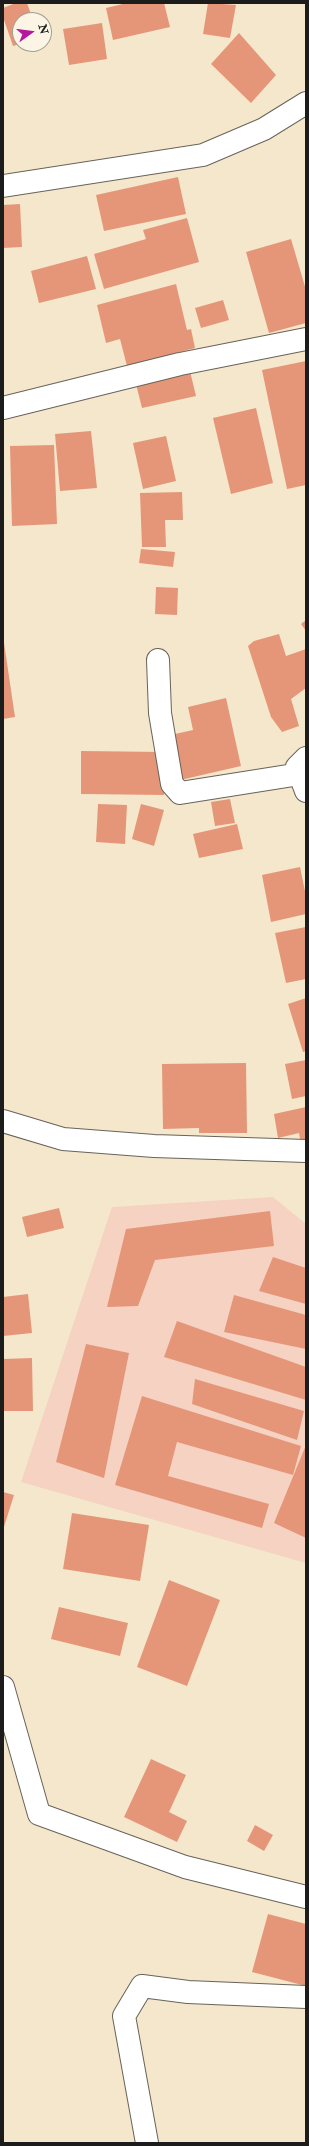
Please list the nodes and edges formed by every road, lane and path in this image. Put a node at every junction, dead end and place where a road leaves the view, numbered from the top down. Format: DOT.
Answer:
graph roads {
  1 [pos="306,103"];
  2 [pos="3,186"];
  3 [pos="306,340"];
  4 [pos="3,408"];
  5 [pos="158,660"];
  6 [pos="304,774"];
  7 [pos="3,1121"];
  8 [pos="306,1151"];
  9 [pos="3,1687"];
  10 [pos="306,1897"];
  11 [pos="306,1997"];
  12 [pos="147,2143"];
  1 -- 2 [label="street"];
  3 -- 4 [label="street"];
  5 -- 6 [label="street"];
  7 -- 8 [label="street"];
  9 -- 10 [label="street"];
  11 -- 12 [label="street"];
}
